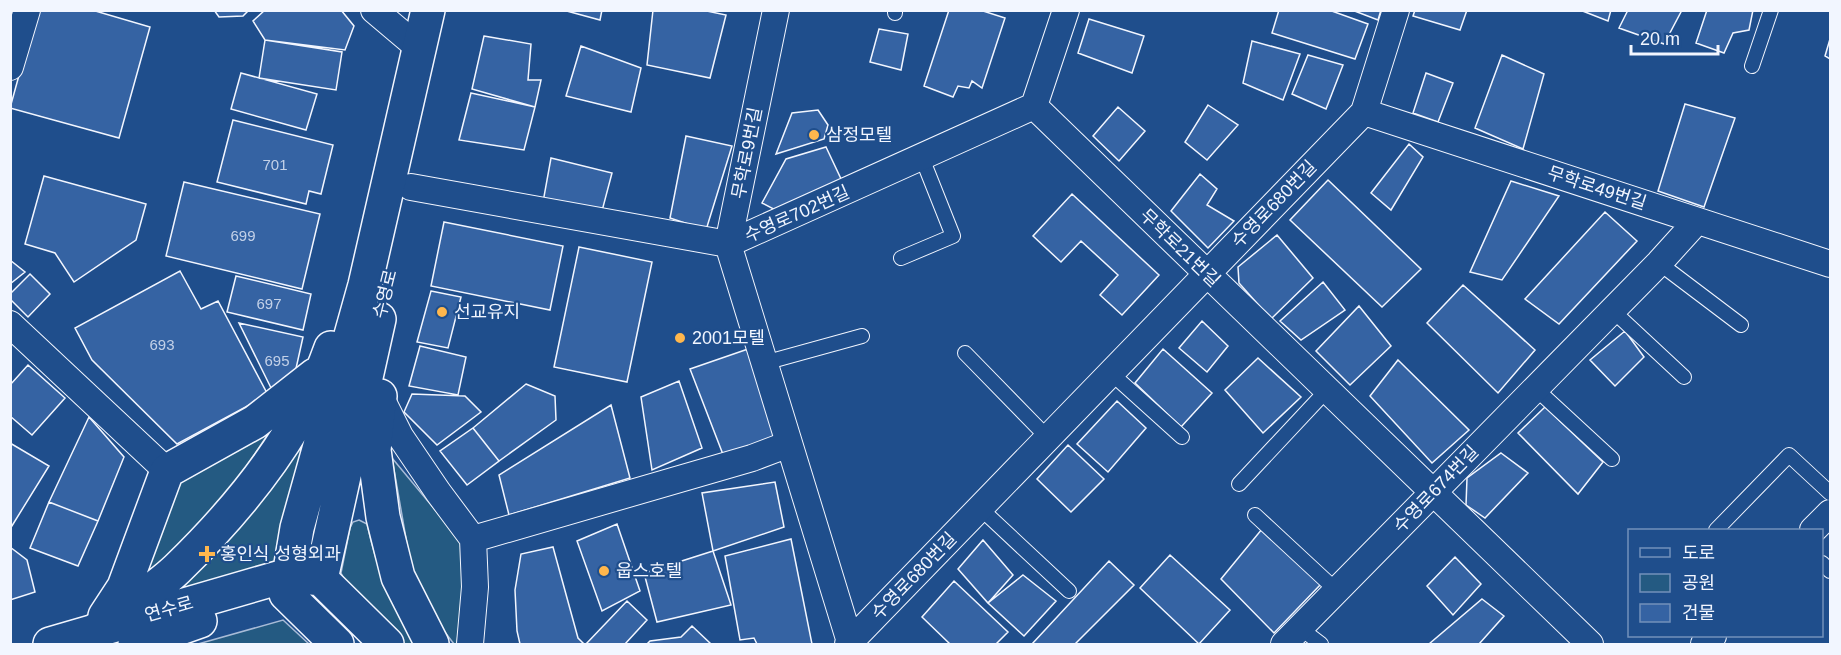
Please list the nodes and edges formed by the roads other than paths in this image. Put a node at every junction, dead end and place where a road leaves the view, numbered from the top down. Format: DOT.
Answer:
graph roads {
  1 [pos="27,10"];
  2 [pos="374,10"];
  3 [pos="428,10"];
  4 [pos="451,10"];
  5 [pos="776,10"];
  6 [pos="1066,10"];
  7 [pos="1396,10"];
  8 [pos="1771,10"];
  9 [pos="419,48"];
  10 [pos="1752,66"];
  11 [pos="10,67"];
  12 [pos="1034,106"];
  13 [pos="1364,112"];
  14 [pos="922,158"];
  15 [pos="411,187"];
  16 [pos="1697,221"];
  17 [pos="728,244"];
  18 [pos="901,258"];
  19 [pos="1659,263"];
  20 [pos="1830,264"];
  21 [pos="1207,274"];
  22 [pos="365,285"];
  23 [pos="1612,310"];
  24 [pos="10,324"];
  25 [pos="1741,325"];
  26 [pos="862,336"];
  27 [pos="374,338"];
  28 [pos="965,353"];
  29 [pos="764,363"];
  30 [pos="324,368"];
  31 [pos="1111,373"];
  32 [pos="1684,376"];
  33 [pos="1535,388"];
  34 [pos="1327,390"];
  35 [pos="380,396"];
  36 [pos="1182,437"];
  37 [pos="1048,438"];
  38 [pos="789,444"];
  39 [pos="1612,459"];
  40 [pos="167,471"];
  41 [pos="1239,484"];
  42 [pos="1433,493"];
  43 [pos="1830,493"];
  44 [pos="980,508"];
  45 [pos="1830,513"];
  46 [pos="1255,515"];
  47 [pos="1718,529"];
  48 [pos="1815,529"];
  49 [pos="473,539"];
  50 [pos="321,579"];
  51 [pos="287,584"];
  52 [pos="1069,591"];
  53 [pos="1337,591"];
  54 [pos="96,630"];
  55 [pos="1292,637"];
  56 [pos="850,644"];
  57 [pos="1589,644"];
  58 [pos="50,645"];
  59 [pos="135,645"];
  60 [pos="337,645"];
  61 [pos="387,645"];
  62 [pos="432,645"];
  63 [pos="471,645"];
  64 [pos="1321,645"];
  1 -- 11 [label="street"];
  2 -- 9 [label="street"];
  3 -- 9 [label="main road, 수영로"];
  4 -- 15 [label="main road, 수영로"];
  5 -- 17 [label="street, 무학로9번길"];
  6 -- 12 [label="street"];
  7 -- 13 [label="street, 수영로680번길"];
  8 -- 10 [label="lane"];
  9 -- 22 [label="main road, 수영로"];
  12 -- 14 [label="street, 수영로702번길"];
  12 -- 21 [label="street, 무학로21번길"];
  13 -- 16 [label="street, 무학로49번길"];
  13 -- 21 [label="street, 수영로680번길"];
  14 -- 17 [label="street, 수영로702번길"];
  14 -- 18 [label="lane"];
  15 -- 17 [label="street, 수영로702번길"];
  15 -- 27 [label="main road, 수영로"];
  16 -- 19 [label="street, 수영로674번길"];
  16 -- 20 [label="street, 무학로49번길"];
  17 -- 29 [label="street, 무학로9번길"];
  19 -- 23 [label="street, 수영로674번길"];
  19 -- 25 [label="lane"];
  21 -- 31 [label="street, 수영로680번길"];
  21 -- 34 [label="street, 무학로21번길"];
  22 -- 30 [label="main road"];
  22 -- 51 [label="main road, 수영로"];
  23 -- 32 [label="lane"];
  23 -- 33 [label="street, 수영로674번길"];
  24 -- 40 [label="street"];
  26 -- 29 [label="lane"];
  27 -- 35 [label="main road"];
  27 -- 50 [label="main road, 수영로"];
  28 -- 37 [label="lane"];
  29 -- 38 [label="street, 무학로9번길"];
  30 -- 40 [label="main road"];
  30 -- 54 [label="main road"];
  31 -- 36 [label="lane"];
  31 -- 37 [label="street, 수영로680번길"];
  33 -- 39 [label="lane"];
  33 -- 42 [label="street, 수영로674번길"];
  34 -- 41 [label="lane"];
  34 -- 42 [label="street, 무학로21번길"];
  35 -- 49 [label="street"];
  35 -- 62 [label="main road"];
  37 -- 44 [label="street, 수영로680번길"];
  38 -- 49 [label="street"];
  38 -- 56 [label="street, 무학로9번길"];
  40 -- 54 [label="main road"];
  42 -- 53 [label="street, 수영로674번길"];
  42 -- 57 [label="street, 무학로21번길"];
  43 -- 47 [label="lane"];
  44 -- 52 [label="lane"];
  44 -- 56 [label="street, 수영로680번길"];
  45 -- 48 [label="street"];
  46 -- 53 [label="lane"];
  49 -- 63 [label="street"];
  50 -- 51 [label="main road, 연수로"];
  50 -- 61 [label="main road"];
  51 -- 54 [label="main road, 연수로"];
  51 -- 59 [label="main road, 연수로"];
  51 -- 60 [label="main road"];
  53 -- 55 [label="street, 수영로674번길"];
  54 -- 58 [label="main road, 연수로"];
  55 -- 64 [label="lane, 수영로674번길"];
}
